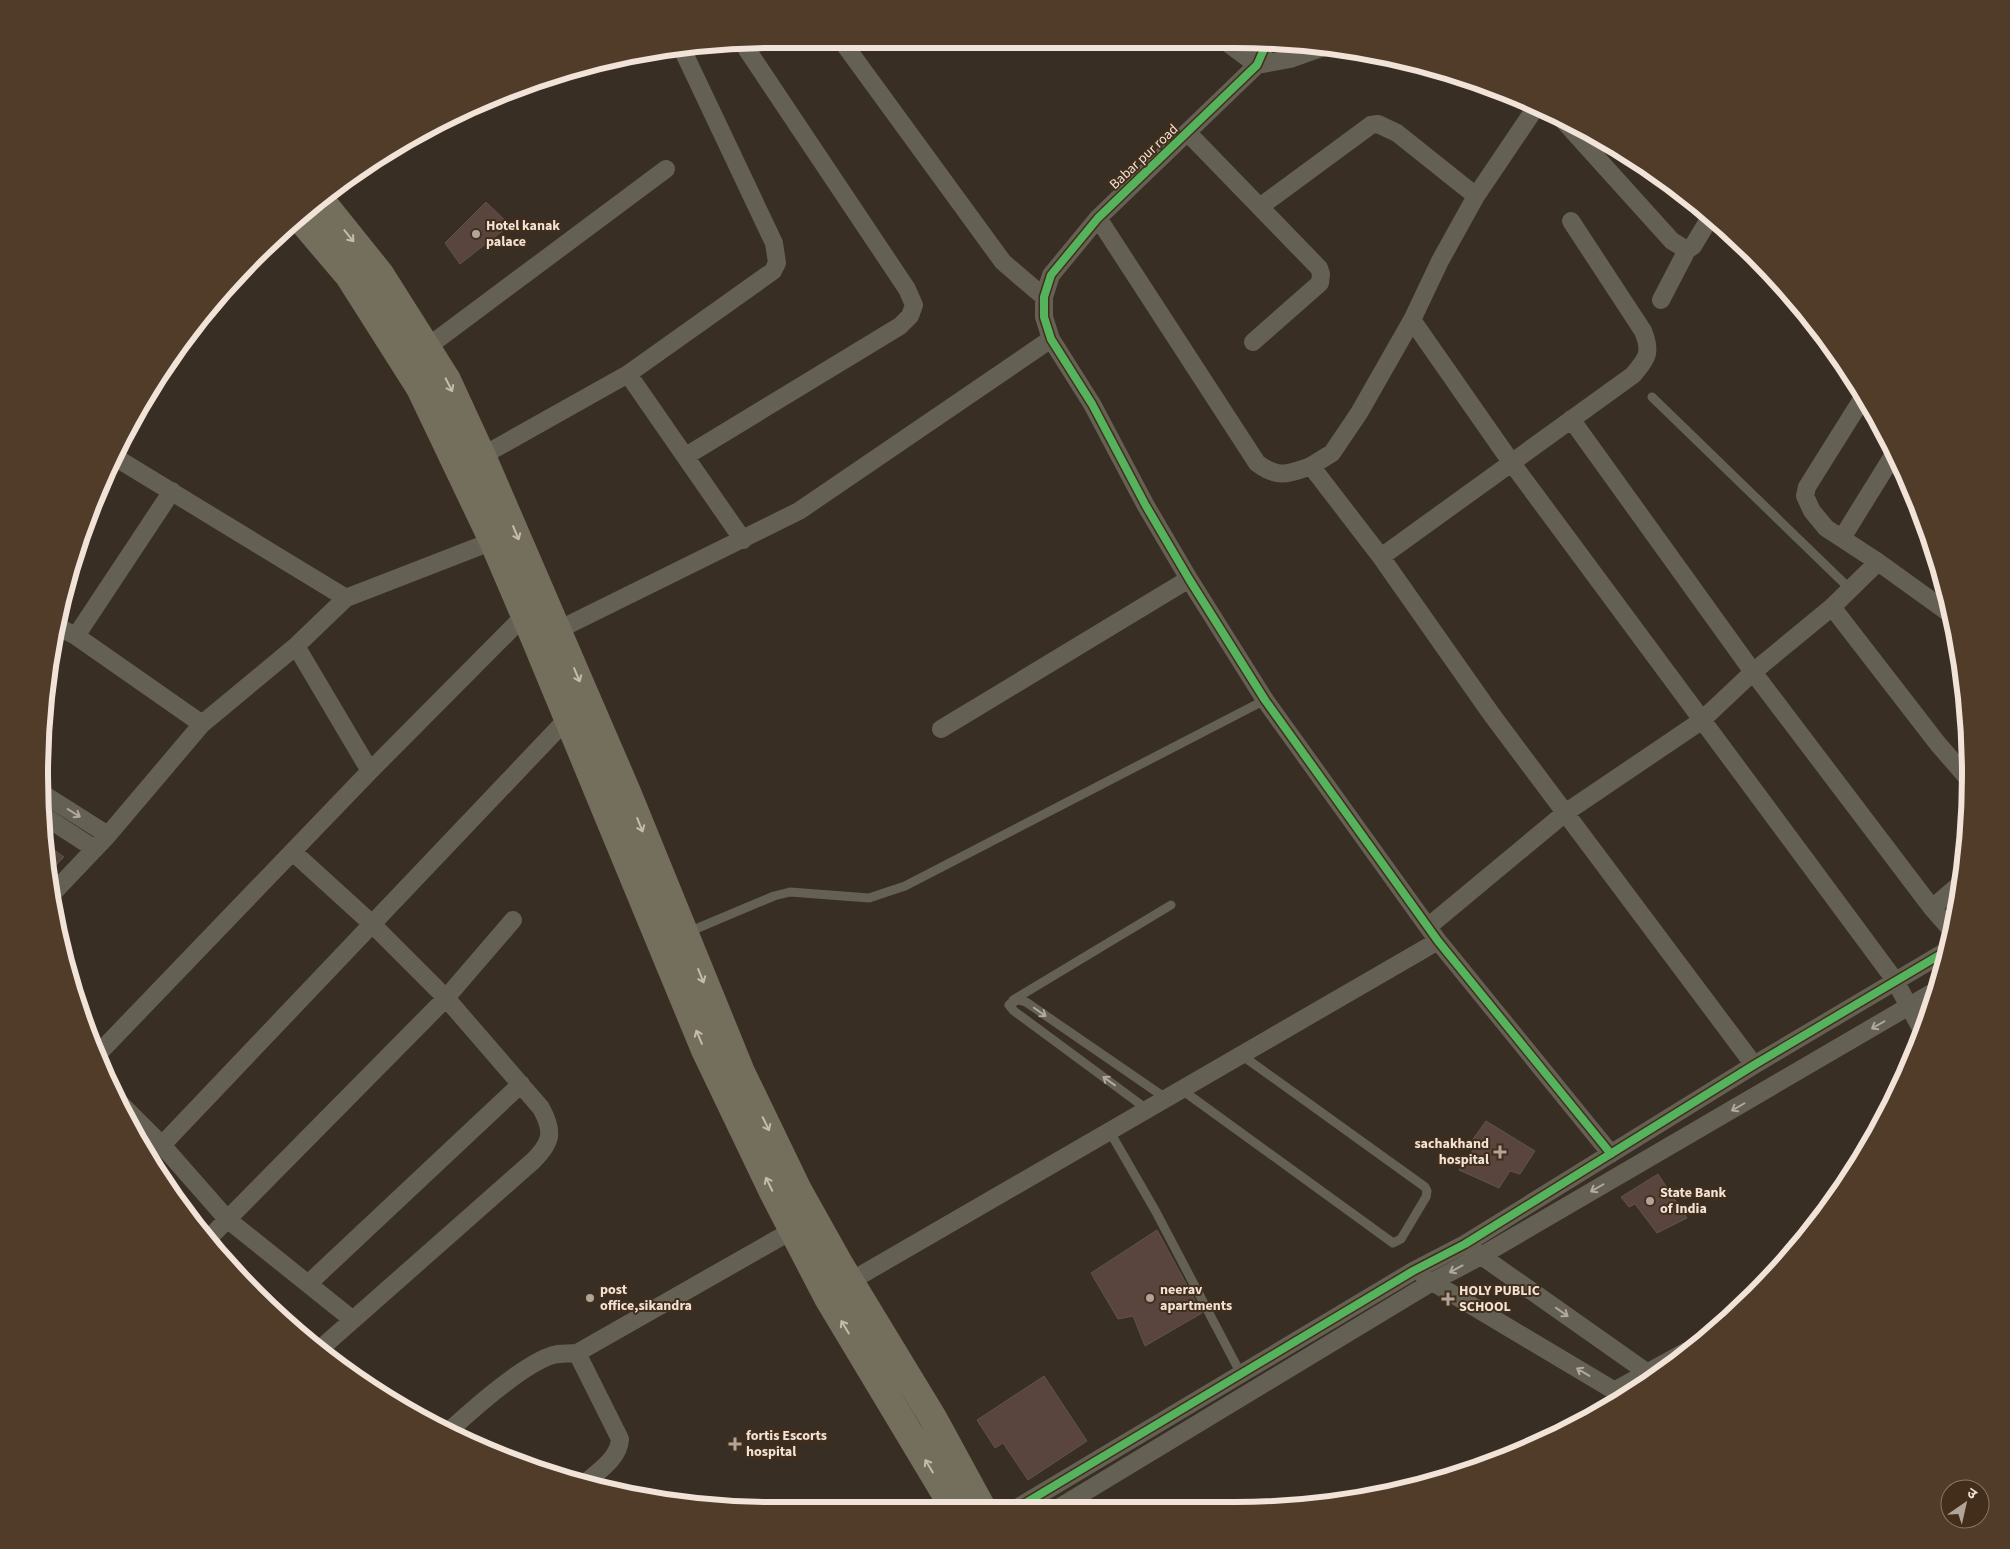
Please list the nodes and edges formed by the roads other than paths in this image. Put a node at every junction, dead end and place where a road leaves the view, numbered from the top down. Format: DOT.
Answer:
graph roads {
  1 [pos="847,48"];
  2 [pos="1234,48"];
  3 [pos="746,49"];
  4 [pos="1264,49"];
  5 [pos="1310,52"];
  6 [pos="684,54"];
  7 [pos="1257,65"];
  8 [pos="1533,111"];
  9 [pos="1572,130"];
  10 [pos="1188,133"];
  11 [pos="666,169"];
  12 [pos="1476,196"];
  13 [pos="324,204"];
  14 [pos="1260,206"];
  15 [pos="1098,218"];
  16 [pos="1571,221"];
  17 [pos="303,222"];
  18 [pos="1707,222"];
  19 [pos="1687,250"];
  20 [pos="1044,297"];
  21 [pos="1662,300"];
  22 [pos="1412,320"];
  23 [pos="1051,340"];
  24 [pos="1253,342"];
  25 [pos="426,348"];
  26 [pos="628,374"];
  27 [pos="1652,397"];
  28 [pos="1860,403"];
  29 [pos="1571,419"];
  30 [pos="482,456"];
  31 [pos="686,456"];
  32 [pos="1891,459"];
  33 [pos="119,460"];
  34 [pos="1511,462"];
  35 [pos="1311,466"];
  36 [pos="172,491"];
  37 [pos="1842,538"];
  38 [pos="743,540"];
  39 [pos="493,541"];
  40 [pos="1381,557"];
  41 [pos="1878,562"];
  42 [pos="1189,579"];
  43 [pos="1850,589"];
  44 [pos="346,598"];
  45 [pos="1832,607"];
  46 [pos="1943,608"];
  47 [pos="525,615"];
  48 [pos="62,629"];
  49 [pos="558,630"];
  50 [pos="76,636"];
  51 [pos="296,646"];
  52 [pos="1753,672"];
  53 [pos="1265,700"];
  54 [pos="568,718"];
  55 [pos="1701,721"];
  56 [pos="202,724"];
  57 [pos="941,729"];
  58 [pos="370,771"];
  59 [pos="1962,772"];
  60 [pos="48,797"];
  61 [pos="1565,813"];
  62 [pos="49,819"];
  63 [pos="108,835"];
  64 [pos="95,849"];
  65 [pos="293,852"];
  66 [pos="57,889"];
  67 [pos="1953,890"];
  68 [pos="1171,905"];
  69 [pos="1932,908"];
  70 [pos="513,920"];
  71 [pos="371,923"];
  72 [pos="1947,925"];
  73 [pos="1434,933"];
  74 [pos="684,934"];
  75 [pos="1940,954"];
  76 [pos="1894,980"];
  77 [pos="1928,995"];
  78 [pos="446,998"];
  79 [pos="1013,1001"];
  80 [pos="1909,1007"];
  81 [pos="1918,1024"];
  82 [pos="102,1049"];
  83 [pos="1239,1054"];
  84 [pos="1754,1065"];
  85 [pos="521,1084"];
  86 [pos="1182,1090"];
  87 [pos="1167,1099"];
  88 [pos="1148,1110"];
  89 [pos="133,1116"];
  90 [pos="1110,1132"];
  91 [pos="162,1145"];
  92 [pos="1611,1154"];
  93 [pos="227,1219"];
  94 [pos="793,1230"];
  95 [pos="212,1235"];
  96 [pos="1465,1244"];
  97 [pos="1482,1256"];
  98 [pos="1413,1271"];
  99 [pos="849,1282"];
  100 [pos="1432,1282"];
  101 [pos="308,1284"];
  102 [pos="353,1320"];
  103 [pos="325,1345"];
  104 [pos="577,1353"];
  105 [pos="1648,1373"];
  106 [pos="1241,1374"];
  107 [pos="1617,1392"];
  108 [pos="453,1427"];
  109 [pos="591,1478"];
  110 [pos="950,1502"];
  111 [pos="979,1502"];
  112 [pos="1027,1502"];
  113 [pos="1068,1502"];
  1 -- 20 [label="street"];
  2 -- 7 [label="street"];
  3 -- 31 [label="street"];
  4 -- 7 [label="street, Babar pur road"];
  5 -- 7 [label="street"];
  6 -- 26 [label="street"];
  7 -- 10 [label="street, Babar pur road"];
  8 -- 12 [label="street"];
  9 -- 19 [label="street"];
  10 -- 14 [label="street"];
  10 -- 15 [label="street, Babar pur road"];
  11 -- 25 [label="street"];
  12 -- 14 [label="street"];
  12 -- 22 [label="street"];
  13 -- 25 [label="highway, one-way"];
  14 -- 24 [label="street"];
  15 -- 20 [label="street, Babar pur road"];
  15 -- 35 [label="street"];
  16 -- 29 [label="street"];
  17 -- 39 [label="highway"];
  18 -- 19 [label="street"];
  19 -- 21 [label="street"];
  20 -- 23 [label="street"];
  22 -- 34 [label="street"];
  22 -- 35 [label="street"];
  23 -- 38 [label="street"];
  23 -- 42 [label="street"];
  25 -- 30 [label="highway, one-way"];
  26 -- 30 [label="street"];
  26 -- 31 [label="street"];
  27 -- 43 [label="lane"];
  28 -- 37 [label="street"];
  29 -- 34 [label="street"];
  29 -- 52 [label="street"];
  30 -- 49 [label="highway, one-way"];
  31 -- 38 [label="street"];
  32 -- 37 [label="street"];
  33 -- 36 [label="street"];
  34 -- 40 [label="street"];
  34 -- 55 [label="street"];
  35 -- 40 [label="street"];
  36 -- 44 [label="street"];
  36 -- 50 [label="street"];
  37 -- 41 [label="street"];
  38 -- 49 [label="street"];
  39 -- 44 [label="street"];
  39 -- 47 [label="highway"];
  40 -- 61 [label="street"];
  41 -- 43 [label="street"];
  41 -- 46 [label="street"];
  42 -- 53 [label="street"];
  42 -- 57 [label="street"];
  43 -- 45 [label="street"];
  44 -- 51 [label="street"];
  45 -- 52 [label="street"];
  45 -- 59 [label="street"];
  47 -- 54 [label="highway"];
  47 -- 58 [label="street"];
  48 -- 50 [label="street"];
  49 -- 74 [label="highway, one-way"];
  50 -- 56 [label="street"];
  51 -- 56 [label="street"];
  51 -- 58 [label="street"];
  52 -- 55 [label="street"];
  52 -- 69 [label="street"];
  53 -- 73 [label="street"];
  53 -- 74 [label="lane"];
  54 -- 71 [label="street"];
  94 -- 54 [label="highway, one-way"];
  55 -- 61 [label="street"];
  55 -- 76 [label="street"];
  56 -- 63 [label="street"];
  58 -- 65 [label="street"];
  60 -- 63 [label="street, one-way"];
  61 -- 73 [label="street"];
  61 -- 84 [label="street"];
  62 -- 64 [label="street"];
  63 -- 64 [label="street"];
  64 -- 66 [label="street"];
  65 -- 71 [label="street"];
  65 -- 82 [label="street"];
  67 -- 69 [label="street"];
  68 -- 79 [label="lane"];
  69 -- 72 [label="street"];
  70 -- 78 [label="street"];
  71 -- 78 [label="street"];
  71 -- 91 [label="street"];
  73 -- 83 [label="street"];
  73 -- 92 [label="street"];
  74 -- 99 [label="highway, one-way"];
  75 -- 76 [label="street"];
  76 -- 80 [label="street"];
  76 -- 84 [label="street"];
  77 -- 80 [label="street"];
  78 -- 85 [label="street"];
  78 -- 93 [label="street"];
  79 -- 87 [label="lane, one-way"];
  88 -- 79 [label="lane, one-way"];
  80 -- 81 [label="street"];
  80 -- 97 [label="street, one-way"];
  83 -- 86 [label="street"];
  83 -- 86 [label="lane"];
  84 -- 92 [label="street"];
  85 -- 101 [label="street"];
  85 -- 102 [label="street"];
  86 -- 87 [label="street"];
  87 -- 88 [label="street"];
  88 -- 90 [label="street"];
  89 -- 91 [label="street"];
  90 -- 99 [label="street"];
  90 -- 106 [label="lane"];
  91 -- 93 [label="street"];
  92 -- 96 [label="street"];
  93 -- 95 [label="street"];
  93 -- 101 [label="street"];
  94 -- 104 [label="street"];
  110 -- 94 [label="highway, one-way"];
  96 -- 97 [label="street"];
  96 -- 98 [label="street"];
  97 -- 100 [label="street, one-way"];
  97 -- 105 [label="street, one-way"];
  98 -- 100 [label="street"];
  98 -- 106 [label="street"];
  99 -- 111 [label="highway"];
  107 -- 100 [label="street, one-way"];
  100 -- 113 [label="street"];
  101 -- 102 [label="street"];
  102 -- 103 [label="street"];
  104 -- 108 [label="street"];
  104 -- 109 [label="street"];
  106 -- 112 [label="street"];
}
